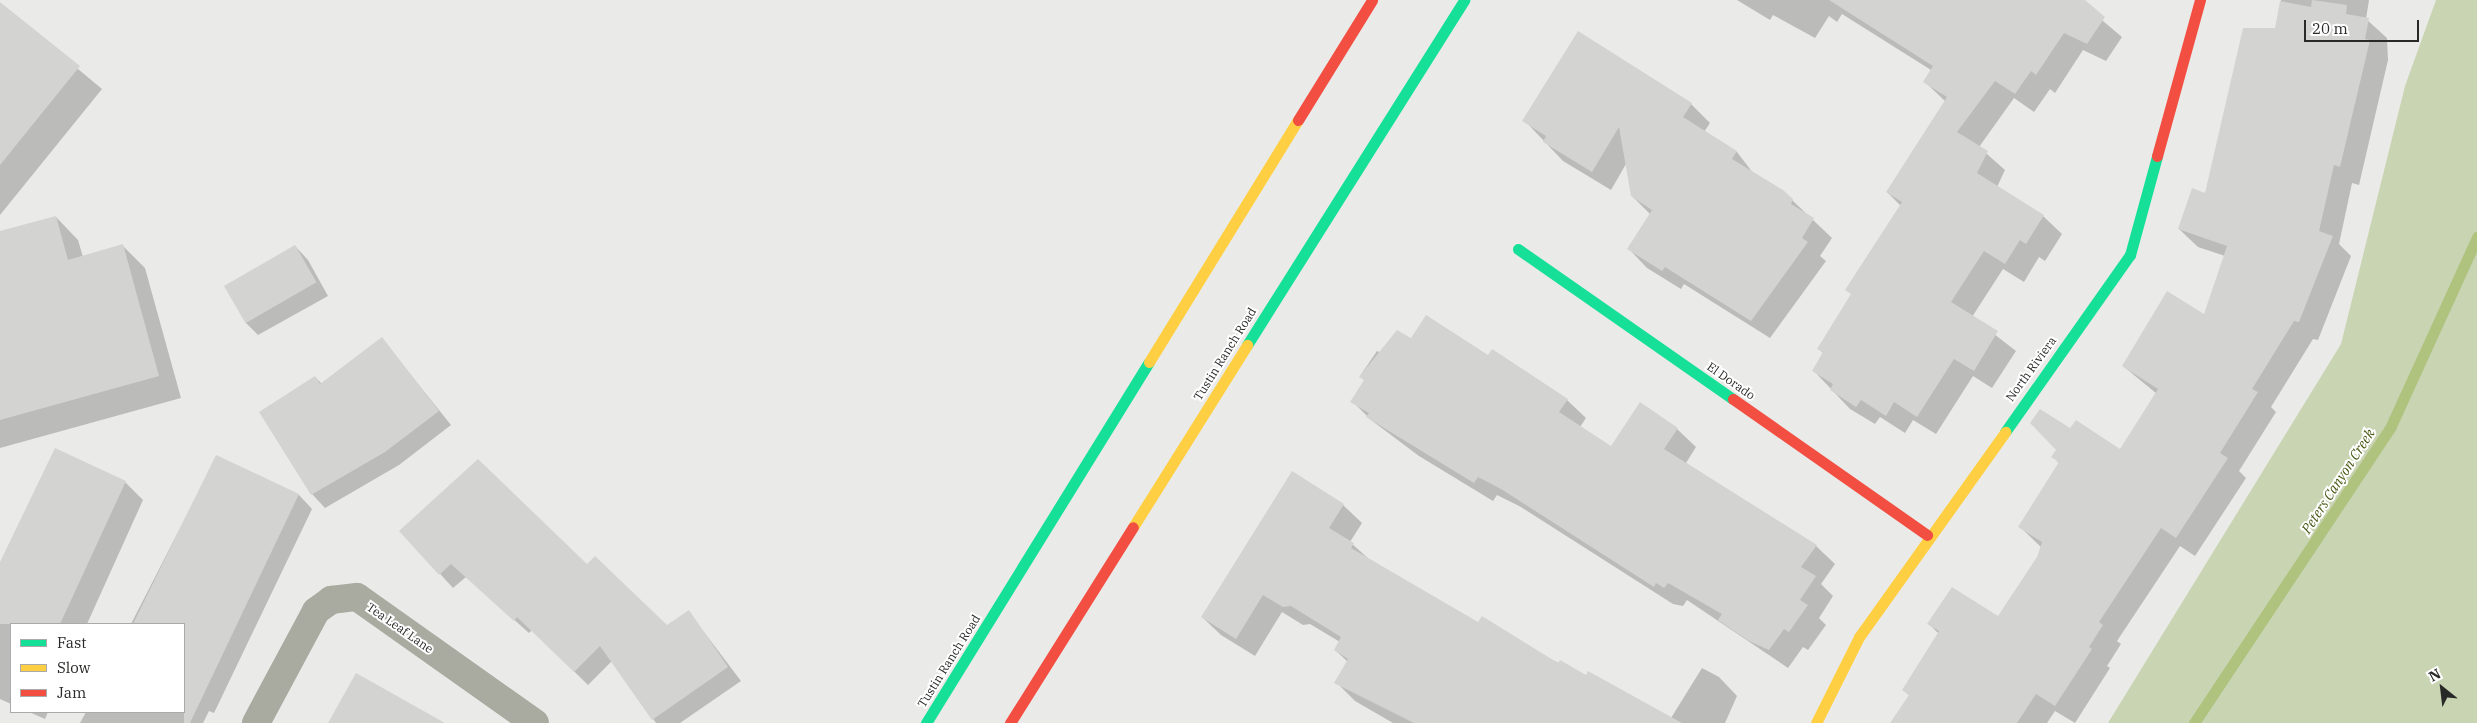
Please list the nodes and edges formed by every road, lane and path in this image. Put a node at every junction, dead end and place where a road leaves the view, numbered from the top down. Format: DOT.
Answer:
graph roads {
  1 [pos="1372,0"];
  2 [pos="1464,0"];
  3 [pos="2200,0"];
  4 [pos="1518,249"];
  5 [pos="1927,535"];
  6 [pos="256,723"];
  7 [pos="535,723"];
  8 [pos="926,723"];
  9 [pos="1010,723"];
  10 [pos="1816,723"];
  1 -- 8 [label="main road, Tustin Ranch Road"];
  2 -- 9 [label="main road, Tustin Ranch Road"];
  3 -- 5 [label="main road, North Riviera"];
  4 -- 5 [label="main road, El Dorado"];
  5 -- 10 [label="main road, North Riviera"];
  6 -- 7 [label="street, Tea Leaf Lane"];
}
